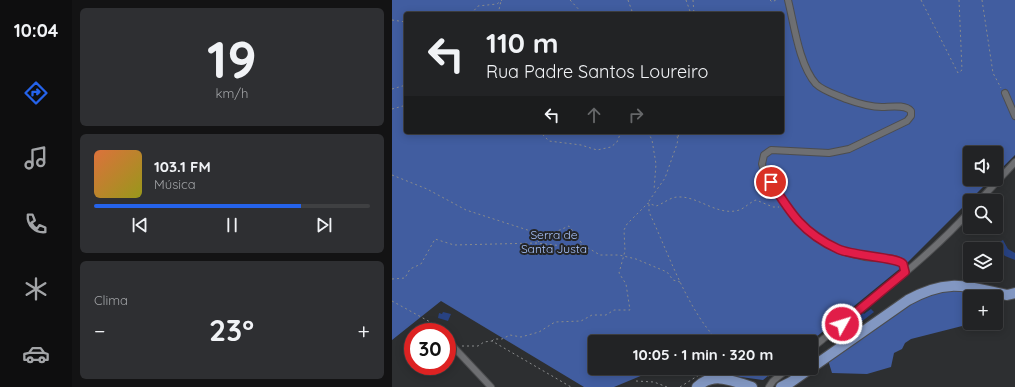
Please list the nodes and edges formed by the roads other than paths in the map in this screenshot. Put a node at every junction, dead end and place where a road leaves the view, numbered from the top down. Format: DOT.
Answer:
graph roads {
  1 [pos="788,0"];
  2 [pos="1005,93"];
  3 [pos="1015,116"];
  4 [pos="1015,163"];
  5 [pos="986,194"];
  6 [pos="963,218"];
  7 [pos="905,272"];
  8 [pos="1015,293"];
  9 [pos="818,343"];
  10 [pos="456,349"];
  11 [pos="778,383"];
  12 [pos="491,387"];
  13 [pos="697,387"];
  14 [pos="752,387"];
  15 [pos="769,387"];
  1 -- 7 [label="street"];
  2 -- 3 [label="street"];
  4 -- 5 [label="street"];
  6 -- 7 [label="street"];
  7 -- 9 [label="street"];
  8 -- 11 [label="main road"];
  10 -- 12 [label="street"];
  11 -- 15 [label="street"];
  13 -- 14 [label="main road"];
}
